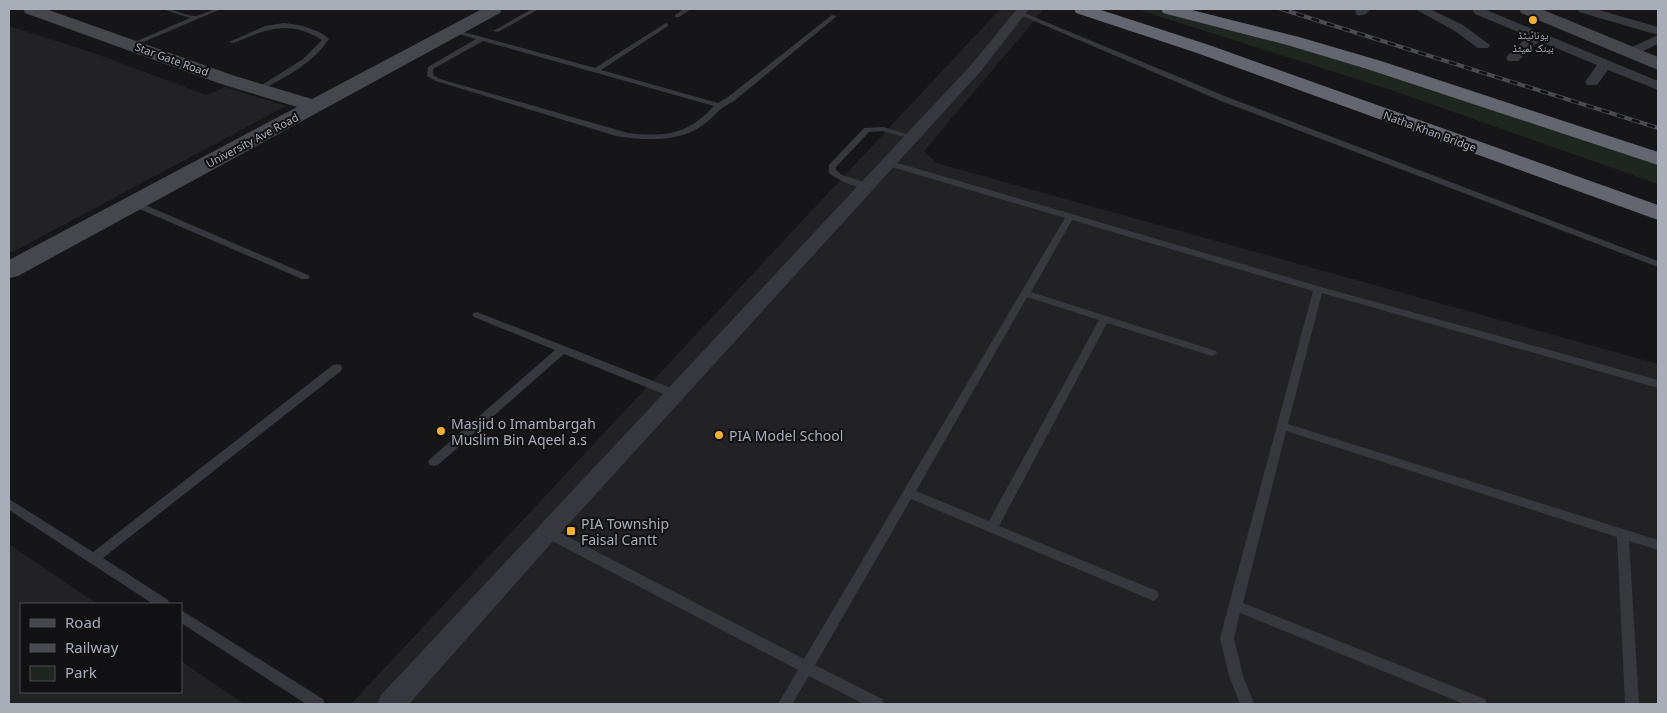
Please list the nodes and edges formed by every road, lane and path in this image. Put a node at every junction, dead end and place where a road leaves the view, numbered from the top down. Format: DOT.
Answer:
graph roads {
  1 [pos="31,9"];
  2 [pos="165,9"];
  3 [pos="218,9"];
  4 [pos="494,9"];
  5 [pos="536,9"];
  6 [pos="688,9"];
  7 [pos="1082,9"];
  8 [pos="1115,9"];
  9 [pos="1169,9"];
  10 [pos="1421,9"];
  11 [pos="1527,9"];
  12 [pos="1541,9"];
  13 [pos="1583,9"];
  14 [pos="1638,9"];
  15 [pos="1480,10"];
  16 [pos="1021,11"];
  17 [pos="677,16"];
  18 [pos="834,16"];
  19 [pos="196,18"];
  20 [pos="1625,21"];
  21 [pos="666,25"];
  22 [pos="1459,28"];
  23 [pos="496,30"];
  24 [pos="453,31"];
  25 [pos="1658,31"];
  26 [pos="1536,36"];
  27 [pos="482,39"];
  28 [pos="1658,39"];
  29 [pos="232,42"];
  30 [pos="132,45"];
  31 [pos="1208,45"];
  32 [pos="1483,45"];
  33 [pos="1637,50"];
  34 [pos="1513,58"];
  35 [pos="1658,59"];
  36 [pos="1605,64"];
  37 [pos="1658,64"];
  38 [pos="595,71"];
  39 [pos="1592,82"];
  40 [pos="1658,86"];
  41 [pos="261,88"];
  42 [pos="719,105"];
  43 [pos="315,106"];
  44 [pos="912,137"];
  45 [pos="1658,159"];
  46 [pos="888,163"];
  47 [pos="867,186"];
  48 [pos="1658,194"];
  49 [pos="133,204"];
  50 [pos="1658,213"];
  51 [pos="1070,216"];
  52 [pos="1658,264"];
  53 [pos="9,270"];
  54 [pos="305,277"];
  55 [pos="1318,289"];
  56 [pos="1025,294"];
  57 [pos="477,315"];
  58 [pos="1104,319"];
  59 [pos="563,349"];
  60 [pos="1212,353"];
  61 [pos="338,368"];
  62 [pos="1658,384"];
  63 [pos="675,394"];
  64 [pos="1283,426"];
  65 [pos="434,462"];
  66 [pos="909,493"];
  67 [pos="9,504"];
  68 [pos="992,528"];
  69 [pos="547,532"];
  70 [pos="1623,534"];
  71 [pos="1658,546"];
  72 [pos="93,559"];
  73 [pos="1153,595"];
  74 [pos="162,603"];
  75 [pos="1236,606"];
  76 [pos="182,617"];
  77 [pos="807,668"];
  78 [pos="318,704"];
  79 [pos="390,704"];
  80 [pos="785,704"];
  81 [pos="877,704"];
  82 [pos="1247,704"];
  83 [pos="1480,704"];
  84 [pos="1632,704"];
  1 -- 30 [label="street, Star Gate Road"];
  2 -- 19 [label="lane"];
  3 -- 19 [label="lane"];
  4 -- 24 [label="street, University Ave Road"];
  5 -- 23 [label="lane"];
  6 -- 17 [label="lane"];
  7 -- 31 [label="highway"];
  8 -- 31 [label="highway"];
  9 -- 45 [label="highway"];
  10 -- 22 [label="street"];
  11 -- 37 [label="street"];
  12 -- 33 [label="street"];
  13 -- 20 [label="street"];
  14 -- 20 [label="street"];
  15 -- 22 [label="street"];
  15 -- 26 [label="street"];
  16 -- 44 [label="street"];
  16 -- 52 [label="lane"];
  18 -- 42 [label="lane"];
  19 -- 30 [label="lane"];
  20 -- 25 [label="street"];
  21 -- 38 [label="lane"];
  22 -- 32 [label="street"];
  24 -- 27 [label="lane"];
  24 -- 43 [label="street, University Ave Road"];
  26 -- 34 [label="street"];
  26 -- 36 [label="street"];
  27 -- 38 [label="lane"];
  27 -- 42 [label="lane"];
  28 -- 33 [label="street"];
  29 -- 41 [label="lane"];
  30 -- 41 [label="street, Star Gate Road"];
  31 -- 48 [label="highway, Natha Khan Bridge"];
  31 -- 50 [label="highway, Natha Khan Bridge"];
  33 -- 35 [label="street"];
  36 -- 39 [label="street"];
  36 -- 40 [label="street"];
  38 -- 42 [label="lane"];
  41 -- 43 [label="street, Star Gate Road"];
  43 -- 49 [label="street, University Ave Road"];
  44 -- 46 [label="street"];
  44 -- 47 [label="lane"];
  46 -- 47 [label="street"];
  46 -- 51 [label="lane"];
  47 -- 63 [label="street"];
  49 -- 53 [label="street, University Ave Road"];
  49 -- 54 [label="lane"];
  51 -- 55 [label="lane"];
  51 -- 56 [label="lane"];
  55 -- 62 [label="lane"];
  55 -- 64 [label="lane"];
  56 -- 58 [label="lane"];
  56 -- 66 [label="lane"];
  57 -- 59 [label="lane"];
  58 -- 60 [label="lane"];
  58 -- 68 [label="lane"];
  59 -- 63 [label="lane"];
  59 -- 65 [label="lane"];
  61 -- 72 [label="lane"];
  63 -- 69 [label="street"];
  64 -- 70 [label="lane"];
  64 -- 75 [label="lane"];
  66 -- 68 [label="lane"];
  66 -- 77 [label="lane"];
  67 -- 72 [label="lane"];
  68 -- 73 [label="lane"];
  69 -- 77 [label="lane"];
  69 -- 79 [label="street"];
  70 -- 71 [label="lane"];
  70 -- 84 [label="lane"];
  72 -- 74 [label="lane"];
  75 -- 82 [label="lane"];
  75 -- 83 [label="lane"];
  76 -- 78 [label="lane"];
  77 -- 80 [label="lane"];
  77 -- 81 [label="lane"];
}
